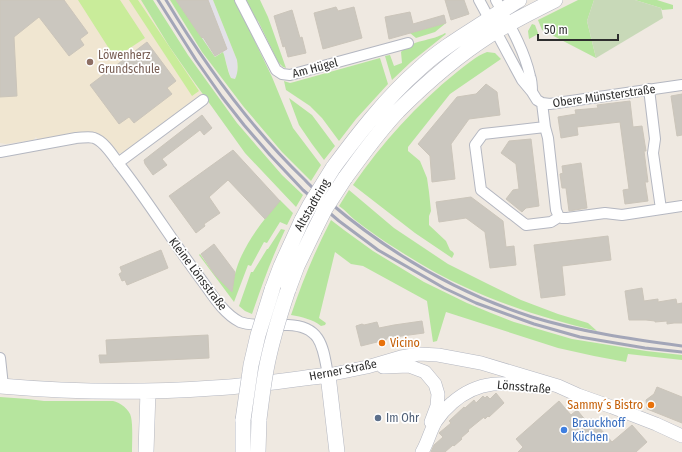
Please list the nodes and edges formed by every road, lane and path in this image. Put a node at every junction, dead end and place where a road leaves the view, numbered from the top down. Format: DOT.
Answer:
graph roads {
  1 [pos="240,0"];
  2 [pos="479,0"];
  3 [pos="519,0"];
  4 [pos="555,0"];
  5 [pos="495,10"];
  6 [pos="503,28"];
  7 [pos="408,43"];
  8 [pos="682,85"];
  9 [pos="649,89"];
  10 [pos="532,92"];
  11 [pos="203,100"];
  12 [pos="542,103"];
  13 [pos="545,126"];
  14 [pos="0,152"];
  15 [pos="118,162"];
  16 [pos="682,206"];
  17 [pos="660,209"];
  18 [pos="559,217"];
  19 [pos="0,358"];
  20 [pos="367,367"];
  21 [pos="328,375"];
  22 [pos="2,386"];
  23 [pos="148,391"];
  24 [pos="578,395"];
  25 [pos="678,434"];
  26 [pos="423,450"];
  27 [pos="146,452"];
  28 [pos="242,452"];
  29 [pos="258,452"];
  30 [pos="337,452"];
  1 -- 7 [label="street, Am Hügel"];
  2 -- 5 [label="street"];
  3 -- 5 [label="main road, Altstadtring"];
  4 -- 6 [label="main road, Altstadtring"];
  5 -- 6 [label="street"];
  5 -- 6 [label="street"];
  5 -- 28 [label="main road, Altstadtring, bridge"];
  6 -- 10 [label="street, Obere Münsterstraße"];
  6 -- 10 [label="street"];
  6 -- 29 [label="main road, Altstadtring, bridge"];
  8 -- 9 [label="street, Obere Münsterstraße"];
  9 -- 12 [label="street, Obere Münsterstraße"];
  9 -- 17 [label="street"];
  10 -- 12 [label="street, Obere Münsterstraße"];
  11 -- 15 [label="street"];
  12 -- 13 [label="street"];
  13 -- 18 [label="street"];
  13 -- 18 [label="street"];
  14 -- 15 [label="street, Kleine Lönsstraße"];
  15 -- 21 [label="street, Kleine Lönsstraße"];
  16 -- 17 [label="street"];
  17 -- 18 [label="street"];
  19 -- 22 [label="street"];
  20 -- 21 [label="street, Herner Straße"];
  20 -- 24 [label="street, Herner Straße"];
  20 -- 26 [label="street, Lönsstraße"];
  21 -- 23 [label="main road, Herner Straße"];
  21 -- 30 [label="main road"];
  22 -- 23 [label="main road, Herner Straße"];
  23 -- 27 [label="main road"];
  24 -- 25 [label="street, Herner Straße"];
  24 -- 26 [label="street, Lönsstraße"];
}
